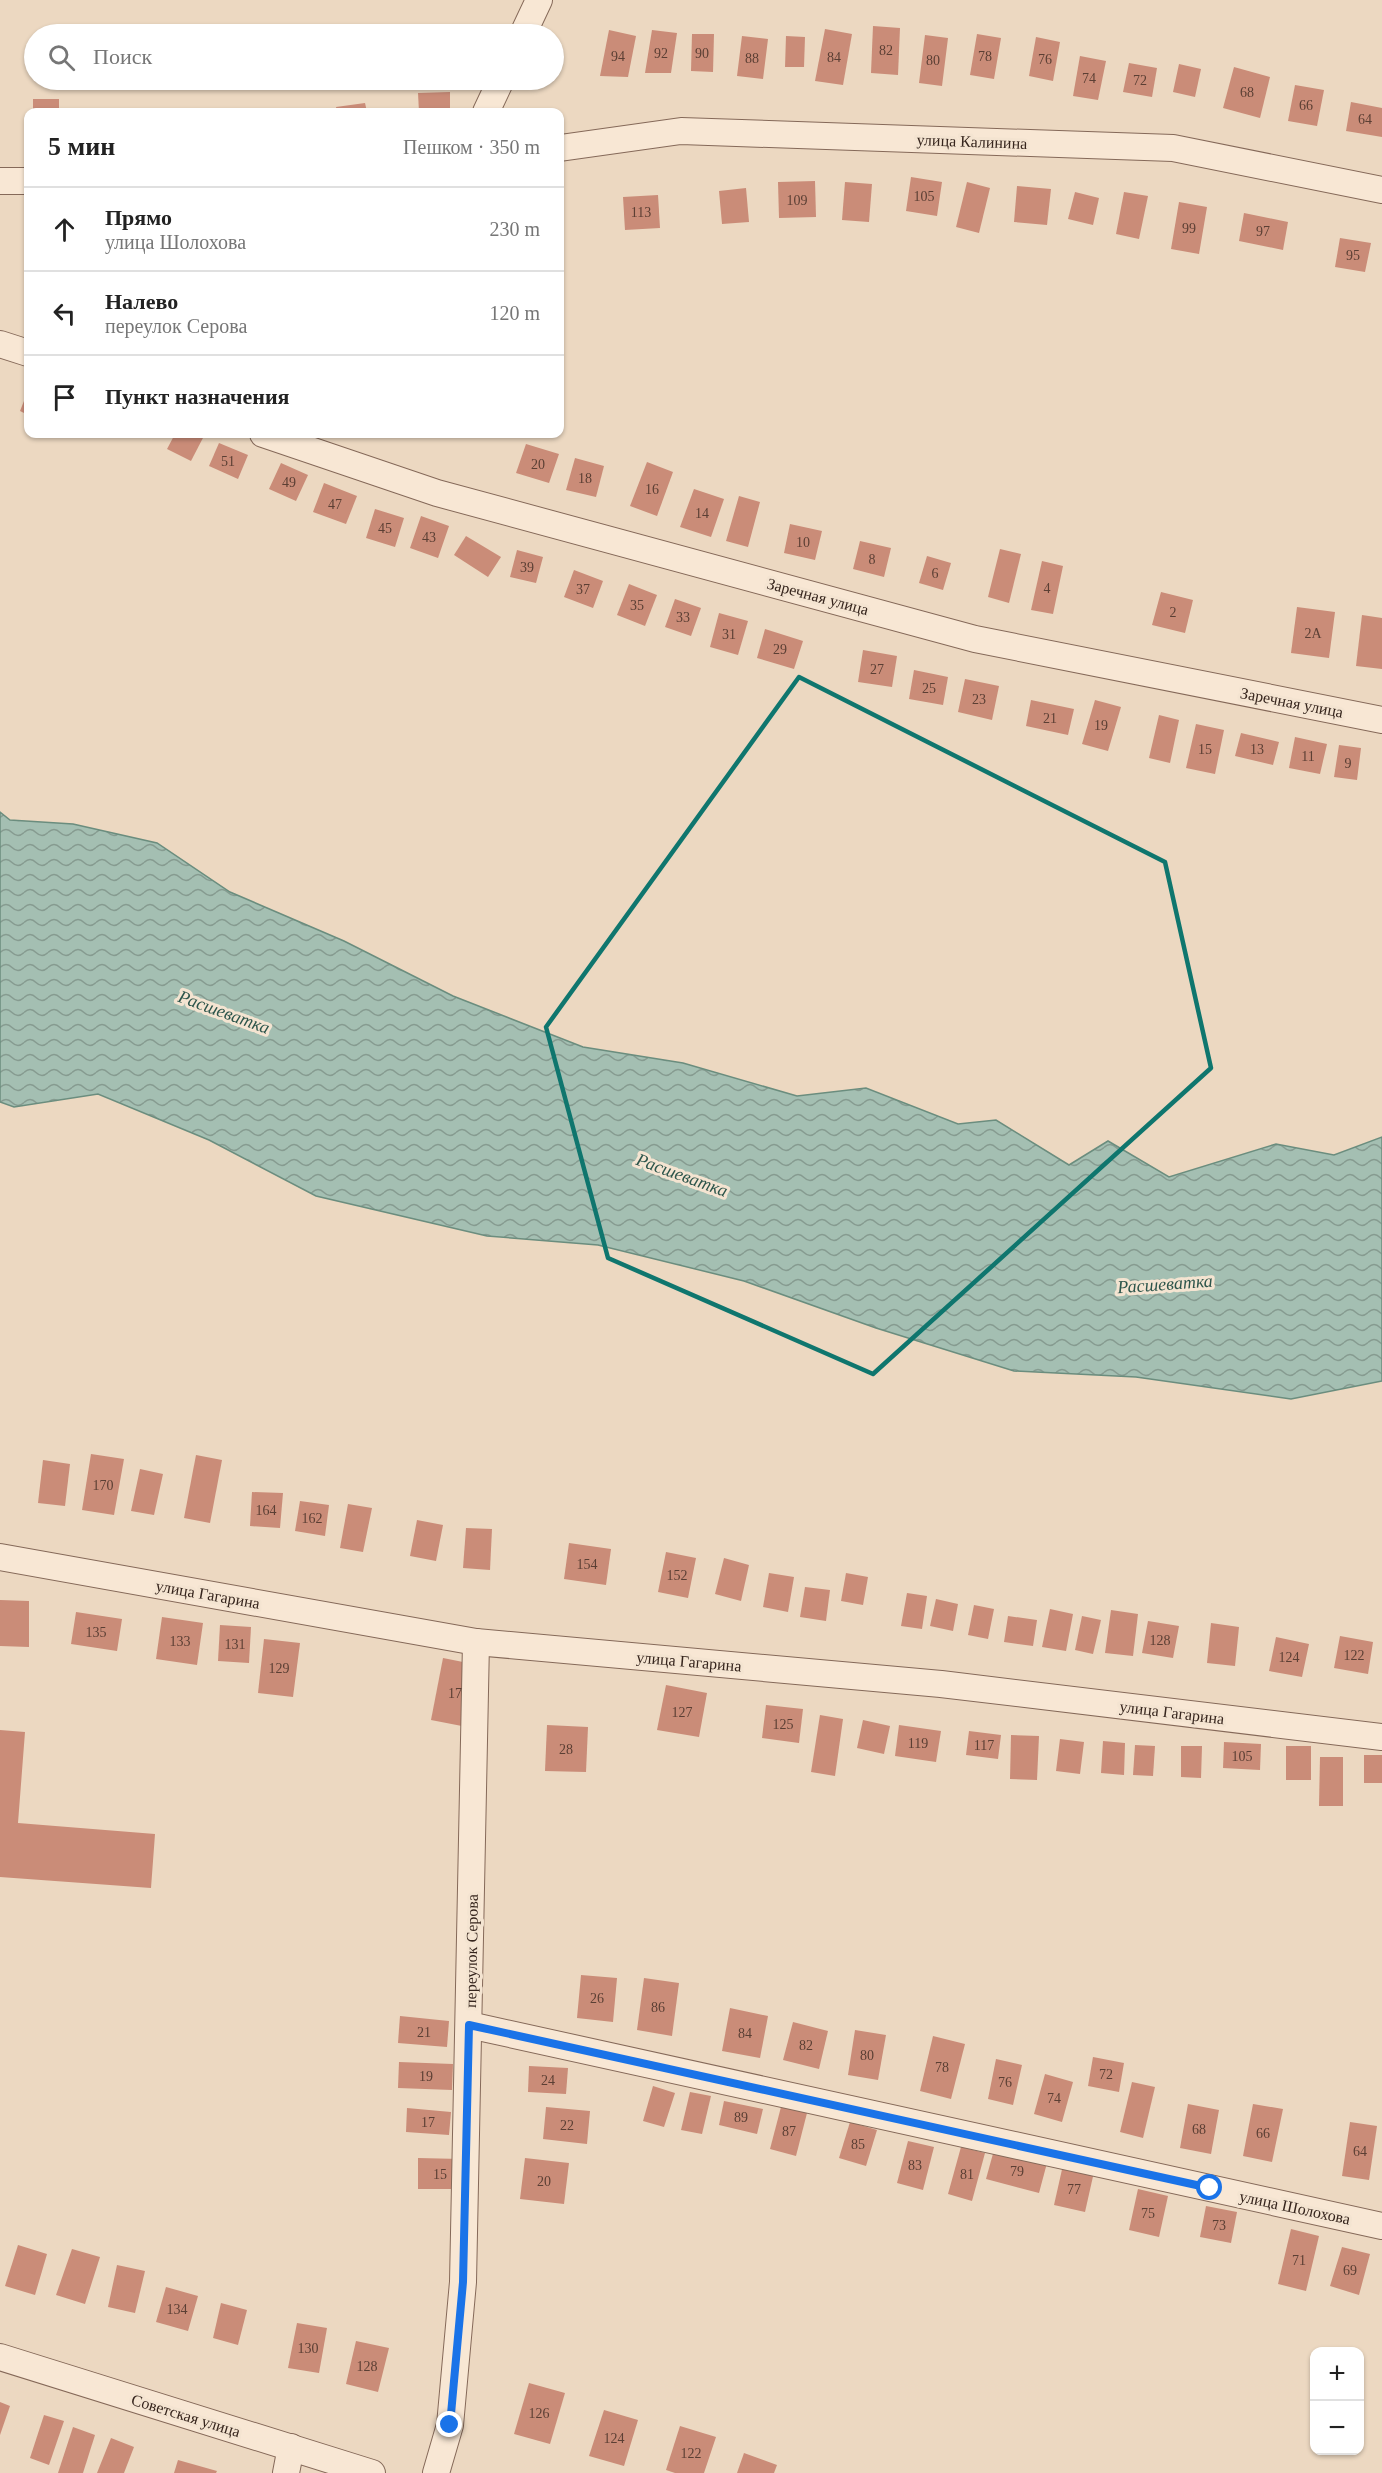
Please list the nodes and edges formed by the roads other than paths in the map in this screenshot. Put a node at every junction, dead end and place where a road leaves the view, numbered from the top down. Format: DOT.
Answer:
graph roads {
  1 [pos="539,0"];
  2 [pos="528,24"];
  3 [pos="496,90"];
  4 [pos="488,108"];
  5 [pos="564,147"];
  6 [pos="0,181"];
  7 [pos="24,181"];
  8 [pos="1382,190"];
  9 [pos="0,344"];
  10 [pos="24,352"];
  11 [pos="275,438"];
  12 [pos="1382,720"];
  13 [pos="0,1557"];
  14 [pos="476,1642"];
  15 [pos="1382,1737"];
  16 [pos="469,2025"];
  17 [pos="1382,2226"];
  18 [pos="0,2357"];
  19 [pos="291,2447"];
  20 [pos="286,2473"];
  21 [pos="372,2473"];
  22 [pos="436,2473"];
  1 -- 2 [label="street"];
  3 -- 4 [label="street"];
  5 -- 8 [label="street, улица Калинина"];
  6 -- 7 [label="street"];
  9 -- 10 [label="street"];
  11 -- 12 [label="street, Заречная улица"];
  13 -- 14 [label="street, улица Гагарина"];
  14 -- 15 [label="street, улица Гагарина"];
  14 -- 16 [label="street, переулок Серова"];
  16 -- 17 [label="street, улица Шолохова"];
  16 -- 22 [label="street, переулок Серова"];
  18 -- 19 [label="street, Советская улица"];
  19 -- 20 [label="street"];
  19 -- 21 [label="street, Советская улица"];
}
